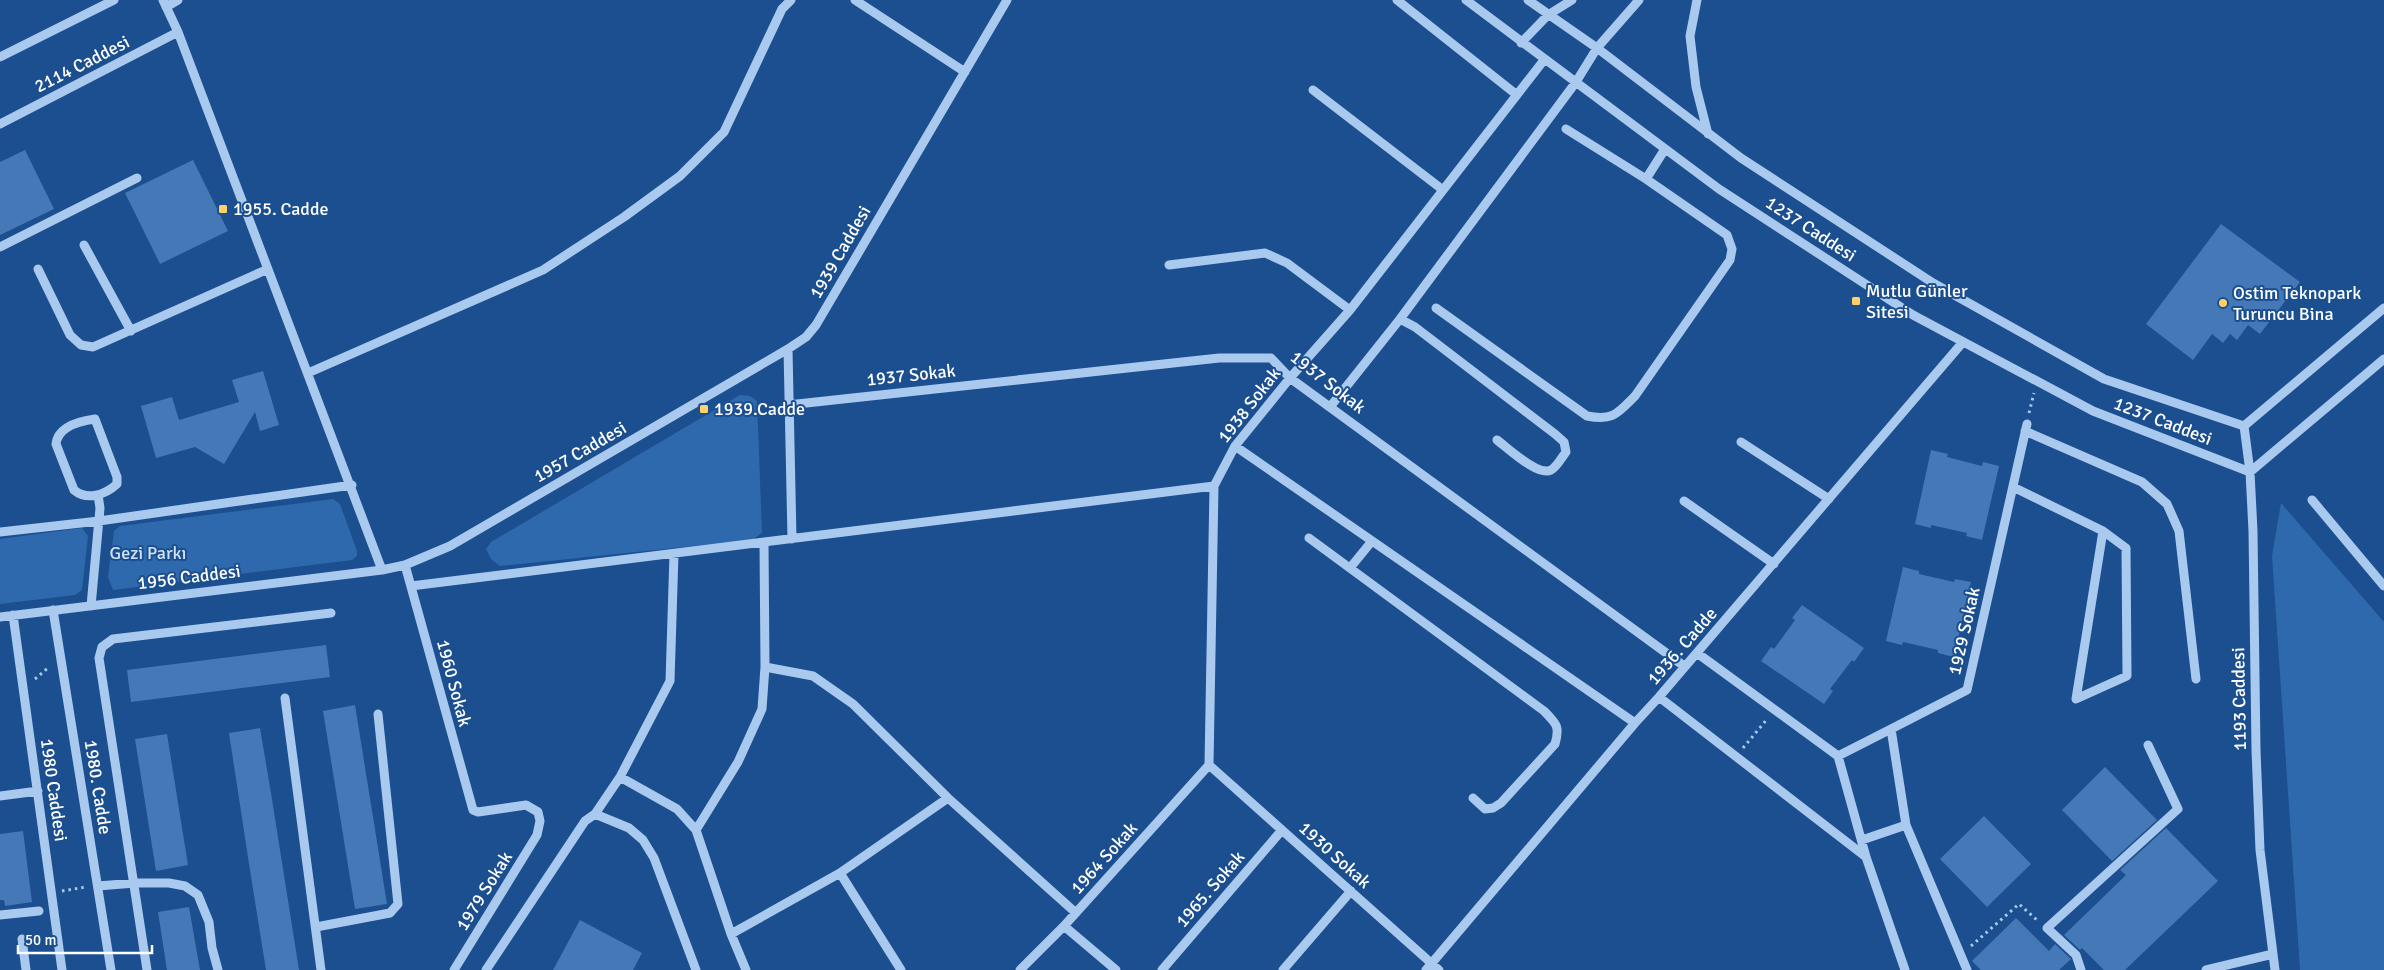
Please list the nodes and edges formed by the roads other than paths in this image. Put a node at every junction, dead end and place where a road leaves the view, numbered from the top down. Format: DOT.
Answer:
graph roads {
  1 [pos="114,0"];
  2 [pos="178,0"];
  3 [pos="791,0"];
  4 [pos="855,0"];
  5 [pos="1007,0"];
  6 [pos="1397,0"];
  7 [pos="1466,0"];
  8 [pos="1528,0"];
  9 [pos="1572,0"];
  10 [pos="1639,0"];
  11 [pos="1697,0"];
  12 [pos="165,3"];
  13 [pos="1548,15"];
  14 [pos="178,32"];
  15 [pos="1522,42"];
  16 [pos="1597,48"];
  17 [pos="0,57"];
  18 [pos="1544,60"];
  19 [pos="965,72"];
  20 [pos="1576,82"];
  21 [pos="1313,90"];
  22 [pos="1517,95"];
  23 [pos="0,124"];
  24 [pos="1566,128"];
  25 [pos="1708,134"];
  26 [pos="1666,149"];
  27 [pos="137,178"];
  28 [pos="1646,179"];
  29 [pos="1443,190"];
  30 [pos="84,245"];
  31 [pos="0,247"];
  32 [pos="1169,265"];
  33 [pos="38,269"];
  34 [pos="268,269"];
  35 [pos="1436,308"];
  36 [pos="2384,308"];
  37 [pos="1350,310"];
  38 [pos="1400,319"];
  39 [pos="131,331"];
  40 [pos="1963,342"];
  41 [pos="788,350"];
  42 [pos="2384,359"];
  43 [pos="308,374"];
  44 [pos="1290,378"];
  45 [pos="788,405"];
  46 [pos="1330,406"];
  47 [pos="2244,426"];
  48 [pos="1497,440"];
  49 [pos="1741,442"];
  50 [pos="1235,446"];
  51 [pos="2250,472"];
  52 [pos="352,486"];
  53 [pos="1214,486"];
  54 [pos="2013,487"];
  55 [pos="98,495"];
  56 [pos="1829,499"];
  57 [pos="2312,500"];
  58 [pos="1684,501"];
  59 [pos="99,521"];
  60 [pos="2103,531"];
  61 [pos="0,532"];
  62 [pos="1309,538"];
  63 [pos="792,539"];
  64 [pos="1372,541"];
  65 [pos="764,543"];
  66 [pos="674,554"];
  67 [pos="405,564"];
  68 [pos="1774,564"];
  69 [pos="1350,568"];
  70 [pos="382,570"];
  71 [pos="411,586"];
  72 [pos="2384,586"];
  73 [pos="91,606"];
  74 [pos="53,610"];
  75 [pos="332,613"];
  76 [pos="13,615"];
  77 [pos="0,617"];
  78 [pos="1697,653"];
  79 [pos="1684,666"];
  80 [pos="765,667"];
  81 [pos="2196,679"];
  82 [pos="1659,697"];
  83 [pos="285,698"];
  84 [pos="378,714"];
  85 [pos="1635,723"];
  86 [pos="1891,729"];
  87 [pos="2148,745"];
  88 [pos="1838,756"];
  89 [pos="1209,765"];
  90 [pos="620,777"];
  91 [pos="38,792"];
  92 [pos="0,796"];
  93 [pos="948,798"];
  94 [pos="1473,798"];
  95 [pos="595,814"];
  96 [pos="1906,825"];
  97 [pos="540,828"];
  98 [pos="696,830"];
  99 [pos="1282,830"];
  100 [pos="1862,840"];
  101 [pos="1866,857"];
  102 [pos="840,873"];
  103 [pos="134,882"];
  104 [pos="98,886"];
  105 [pos="1351,891"];
  106 [pos="39,910"];
  107 [pos="1076,913"];
  108 [pos="0,915"];
  109 [pos="1064,926"];
  110 [pos="316,927"];
  111 [pos="731,934"];
  112 [pos="22,939"];
  113 [pos="2273,954"];
  114 [pos="1428,967"];
  115 [pos="26,970"];
  116 [pos="62,970"];
  117 [pos="110,970"];
  118 [pos="147,970"];
  119 [pos="218,970"];
  120 [pos="321,970"];
  121 [pos="454,970"];
  122 [pos="486,970"];
  123 [pos="696,970"];
  124 [pos="746,970"];
  125 [pos="901,970"];
  126 [pos="1020,970"];
  127 [pos="1116,970"];
  128 [pos="1162,970"];
  129 [pos="1283,970"];
  130 [pos="1439,970"];
  131 [pos="1905,970"];
  132 [pos="1967,970"];
  133 [pos="2081,970"];
  134 [pos="2206,970"];
  135 [pos="2274,970"];
  1 -- 17 [label="street"];
  2 -- 12 [label="street"];
  3 -- 43 [label="street"];
  4 -- 19 [label="street"];
  5 -- 19 [label="street, 1939 Caddesi"];
  6 -- 22 [label="street"];
  7 -- 15 [label="street, 1237 Caddesi"];
  8 -- 13 [label="street, 1237 Caddesi"];
  9 -- 13 [label="street"];
  10 -- 16 [label="street"];
  11 -- 25 [label="street"];
  12 -- 14 [label="street"];
  13 -- 15 [label="street"];
  13 -- 16 [label="street, 1237 Caddesi"];
  14 -- 23 [label="street, 2114 Caddesi"];
  14 -- 34 [label="street"];
  15 -- 18 [label="street, 1237 Caddesi"];
  16 -- 20 [label="street"];
  16 -- 25 [label="street, 1237 Caddesi"];
  18 -- 20 [label="street, 1237 Caddesi"];
  18 -- 22 [label="street, 1938 Sokak"];
  19 -- 41 [label="street, 1939 Caddesi"];
  20 -- 26 [label="street, 1237 Caddesi"];
  20 -- 38 [label="street"];
  21 -- 29 [label="street"];
  22 -- 29 [label="street, 1938 Sokak"];
  24 -- 28 [label="street"];
  25 -- 47 [label="street, 1237 Caddesi"];
  26 -- 28 [label="street"];
  26 -- 40 [label="street, 1237 Caddesi"];
  27 -- 31 [label="street"];
  28 -- 35 [label="street"];
  29 -- 37 [label="street, 1938 Sokak"];
  30 -- 39 [label="street"];
  32 -- 37 [label="street"];
  33 -- 39 [label="street"];
  34 -- 39 [label="street"];
  34 -- 43 [label="street"];
  36 -- 47 [label="street"];
  37 -- 44 [label="street, 1938 Sokak"];
  38 -- 46 [label="street"];
  38 -- 48 [label="street"];
  40 -- 51 [label="street, 1237 Caddesi"];
  40 -- 56 [label="street, 1936. Cadde"];
  41 -- 45 [label="street"];
  41 -- 67 [label="street, 1957 Caddesi"];
  42 -- 51 [label="street"];
  43 -- 52 [label="street"];
  44 -- 45 [label="street, 1937 Sokak"];
  44 -- 46 [label="street, 1937 Sokak"];
  44 -- 50 [label="street, 1938 Sokak"];
  45 -- 63 [label="street"];
  46 -- 79 [label="street, 1937 Sokak"];
  47 -- 51 [label="street, 1193 Caddesi"];
  49 -- 56 [label="street"];
  50 -- 53 [label="street, 1938 Sokak"];
  50 -- 64 [label="street"];
  51 -- 113 [label="street, 1193 Caddesi"];
  52 -- 59 [label="street"];
  52 -- 70 [label="street"];
  53 -- 63 [label="street"];
  53 -- 89 [label="street, 1938 Sokak"];
  54 -- 60 [label="street"];
  54 -- 81 [label="street, 1929 Sokak"];
  54 -- 86 [label="street, 1929 Sokak"];
  55 -- 55 [label="street"];
  55 -- 59 [label="street"];
  56 -- 68 [label="street, 1936. Cadde"];
  57 -- 72 [label="street"];
  58 -- 68 [label="street"];
  59 -- 61 [label="street"];
  59 -- 73 [label="street"];
  60 -- 60 [label="street"];
  62 -- 69 [label="street"];
  63 -- 65 [label="street"];
  64 -- 69 [label="street"];
  64 -- 85 [label="street"];
  65 -- 66 [label="street"];
  65 -- 80 [label="street"];
  66 -- 71 [label="street"];
  66 -- 90 [label="street"];
  67 -- 70 [label="street, 1957 Caddesi"];
  67 -- 71 [label="street, 1960 Sokak"];
  68 -- 78 [label="street, 1936. Cadde"];
  69 -- 94 [label="street"];
  70 -- 73 [label="street, 1956 Caddesi"];
  71 -- 97 [label="street, 1960 Sokak"];
  73 -- 74 [label="street, 1956 Caddesi"];
  74 -- 76 [label="street, 1956 Caddesi"];
  74 -- 104 [label="street, 1980. Cadde"];
  75 -- 103 [label="street"];
  76 -- 77 [label="street, 1956 Caddesi"];
  76 -- 91 [label="street, 1980 Caddesi"];
  78 -- 79 [label="street, 1936. Cadde"];
  78 -- 88 [label="street"];
  79 -- 82 [label="street, 1936. Cadde"];
  80 -- 93 [label="street"];
  80 -- 98 [label="street"];
  82 -- 85 [label="street, 1936. Cadde"];
  82 -- 101 [label="street"];
  83 -- 110 [label="street"];
  84 -- 110 [label="street"];
  85 -- 114 [label="street, 1936. Cadde"];
  86 -- 88 [label="street"];
  86 -- 96 [label="street"];
  87 -- 133 [label="street"];
  88 -- 100 [label="street"];
  89 -- 99 [label="street, 1930 Sokak"];
  89 -- 107 [label="street, 1964 Sokak"];
  90 -- 95 [label="street"];
  90 -- 98 [label="street"];
  91 -- 92 [label="street"];
  91 -- 116 [label="street, 1980 Caddesi"];
  93 -- 102 [label="street"];
  93 -- 107 [label="street"];
  95 -- 122 [label="street"];
  95 -- 123 [label="street"];
  96 -- 100 [label="street"];
  96 -- 132 [label="street"];
  97 -- 121 [label="street, 1979 Sokak"];
  98 -- 111 [label="street"];
  99 -- 105 [label="street, 1930 Sokak"];
  99 -- 128 [label="street, 1965. Sokak"];
  100 -- 101 [label="street"];
  101 -- 131 [label="street"];
  102 -- 111 [label="street"];
  102 -- 125 [label="street"];
  103 -- 104 [label="street"];
  103 -- 118 [label="street"];
  103 -- 119 [label="street"];
  104 -- 117 [label="street, 1980. Cadde"];
  105 -- 114 [label="street, 1930 Sokak"];
  105 -- 129 [label="street"];
  106 -- 108 [label="street"];
  107 -- 109 [label="street, 1964 Sokak"];
  109 -- 126 [label="street, 1964 Sokak"];
  109 -- 127 [label="street"];
  110 -- 120 [label="street"];
  111 -- 124 [label="street"];
  112 -- 115 [label="street"];
  113 -- 134 [label="street"];
  113 -- 135 [label="street, 1193 Caddesi"];
  114 -- 130 [label="street, 1930 Sokak"];
}
